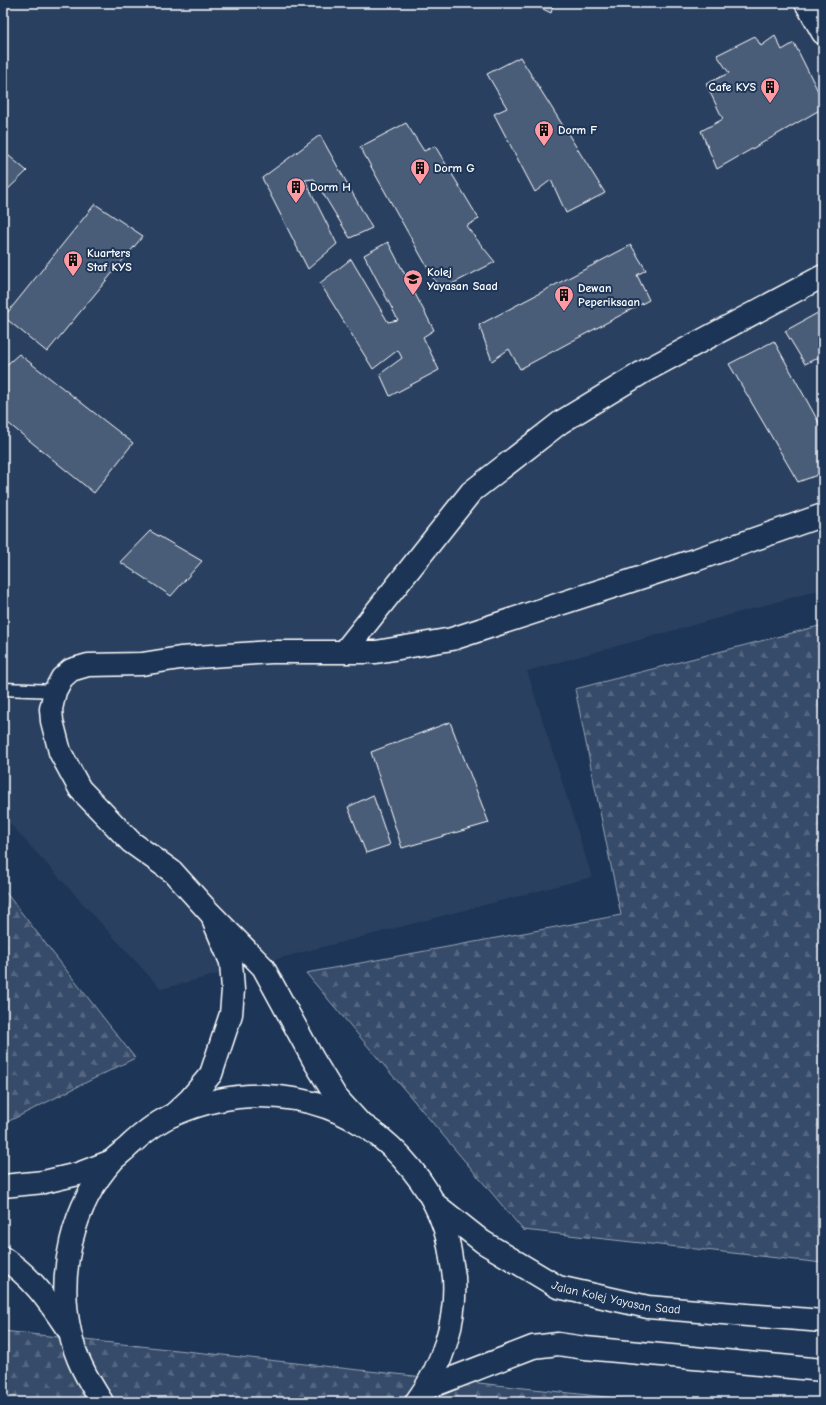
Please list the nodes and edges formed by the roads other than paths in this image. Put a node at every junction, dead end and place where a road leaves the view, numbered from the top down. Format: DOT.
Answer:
graph roads {
  1 [pos="806,3"];
  2 [pos="823,34"];
  3 [pos="823,276"];
  4 [pos="823,515"];
  5 [pos="344,652"];
  6 [pos="3,689"];
  7 [pos="55,691"];
  8 [pos="210,913"];
  9 [pos="173,1115"];
  10 [pos="358,1121"];
  11 [pos="112,1161"];
  12 [pos="3,1186"];
  13 [pos="435,1204"];
  14 [pos="3,1258"];
  15 [pos="823,1321"];
  16 [pos="70,1333"];
  17 [pos="823,1370"];
  18 [pos="422,1395"];
  19 [pos="102,1402"];
  1 -- 2 [label="street"];
  3 -- 5 [label="street"];
  4 -- 5 [label="street"];
  5 -- 7 [label="street"];
  6 -- 7 [label="lane"];
  7 -- 8 [label="street"];
  8 -- 9 [label="street"];
  8 -- 10 [label="street"];
  9 -- 10 [label="street"];
  9 -- 11 [label="street"];
  10 -- 13 [label="street"];
  11 -- 12 [label="street"];
  11 -- 16 [label="street"];
  13 -- 15 [label="street, Jalan Kolej Yayasan Saad"];
  13 -- 18 [label="street"];
  14 -- 16 [label="street"];
  16 -- 19 [label="street"];
  17 -- 18 [label="street"];
}
